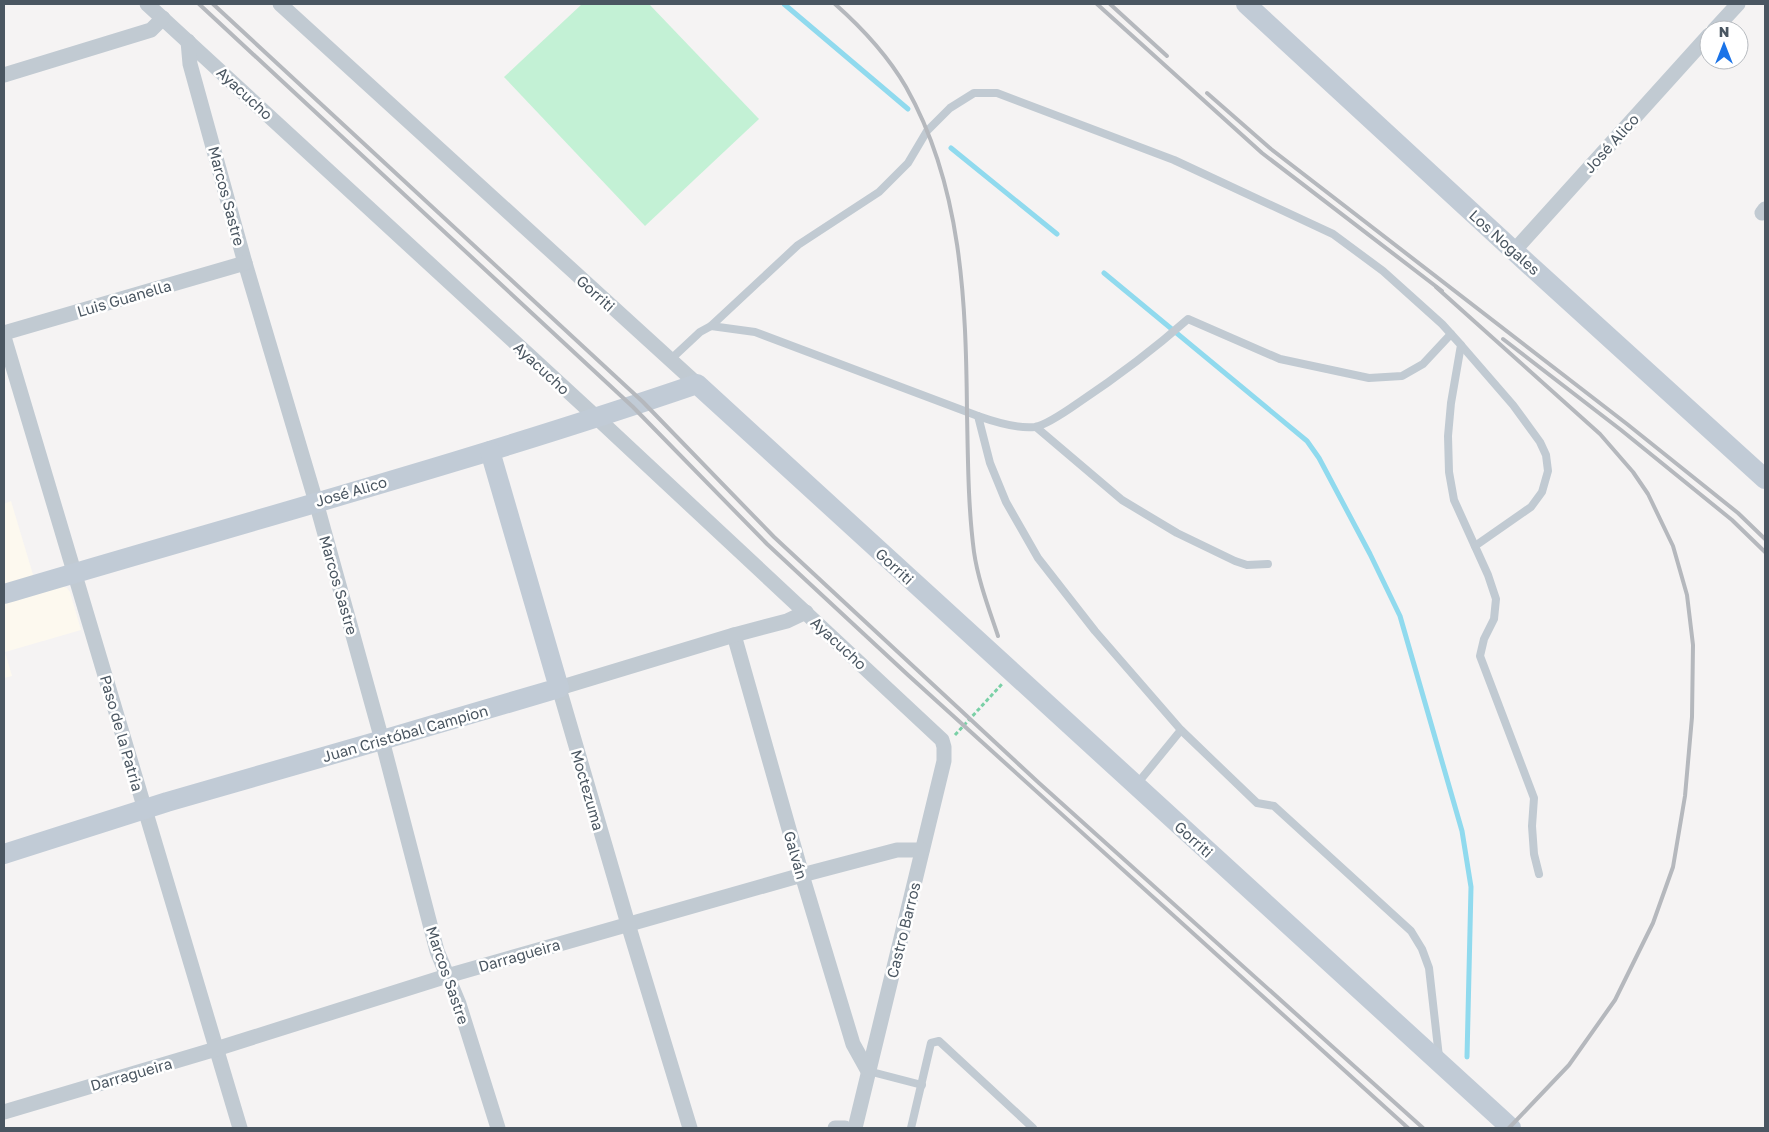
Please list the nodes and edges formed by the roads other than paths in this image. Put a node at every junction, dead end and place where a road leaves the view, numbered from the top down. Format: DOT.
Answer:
graph roads {
  1 [pos="146,4"];
  2 [pos="280,4"];
  3 [pos="1246,4"];
  4 [pos="1738,4"];
  5 [pos="163,18"];
  6 [pos="1723,20"];
  7 [pos="188,40"];
  8 [pos="1699,46"];
  9 [pos="4,75"];
  10 [pos="1514,251"];
  11 [pos="245,263"];
  12 [pos="711,326"];
  13 [pos="4,333"];
  14 [pos="1451,334"];
  15 [pos="4,337"];
  16 [pos="1461,345"];
  17 [pos="670,360"];
  18 [pos="697,384"];
  19 [pos="978,416"];
  20 [pos="596,418"];
  21 [pos="1036,427"];
  22 [pos="490,451"];
  23 [pos="1765,479"];
  24 [pos="316,502"];
  25 [pos="1475,546"];
  26 [pos="1268,564"];
  27 [pos="75,573"];
  28 [pos="4,594"];
  29 [pos="806,612"];
  30 [pos="734,635"];
  31 [pos="558,688"];
  32 [pos="1181,730"];
  33 [pos="382,740"];
  34 [pos="944,747"];
  35 [pos="1136,785"];
  36 [pos="144,810"];
  37 [pos="922,850"];
  38 [pos="4,854"];
  39 [pos="1539,874"];
  40 [pos="802,875"];
  41 [pos="628,924"];
  42 [pos="447,976"];
  43 [pos="216,1049"];
  44 [pos="1439,1063"];
  45 [pos="868,1070"];
  46 [pos="922,1085"];
  47 [pos="4,1112"];
  48 [pos="240,1128"];
  49 [pos="498,1128"];
  50 [pos="690,1128"];
  51 [pos="835,1128"];
  52 [pos="845,1128"];
  53 [pos="855,1128"];
  54 [pos="911,1128"];
  55 [pos="1033,1128"];
  56 [pos="1511,1128"];
  1 -- 5 [label="street, Ayacucho"];
  2 -- 17 [label="street, Gorriti"];
  3 -- 10 [label="street, Los Nogales"];
  4 -- 6 [label="street"];
  5 -- 7 [label="street, Ayacucho"];
  5 -- 9 [label="street"];
  7 -- 11 [label="street, Marcos Sastre"];
  7 -- 20 [label="street, Ayacucho"];
  8 -- 10 [label="street, José Alico"];
  10 -- 23 [label="street, Los Nogales"];
  11 -- 13 [label="street, Luis Guanella"];
  11 -- 24 [label="street, Marcos Sastre"];
  12 -- 14 [label="lane"];
  12 -- 17 [label="lane"];
  12 -- 19 [label="lane"];
  14 -- 16 [label="lane"];
  14 -- 21 [label="lane"];
  15 -- 27 [label="street, Paso de la Patria"];
  16 -- 25 [label="lane"];
  16 -- 25 [label="lane"];
  17 -- 18 [label="street, Gorriti"];
  18 -- 20 [label="street, José Alico"];
  18 -- 35 [label="street, Gorriti"];
  19 -- 21 [label="lane"];
  19 -- 32 [label="lane"];
  20 -- 22 [label="street, José Alico"];
  20 -- 29 [label="street, Ayacucho"];
  21 -- 26 [label="lane"];
  22 -- 24 [label="street, José Alico"];
  22 -- 31 [label="street, Moctezuma"];
  24 -- 27 [label="street, José Alico"];
  24 -- 33 [label="street, Marcos Sastre"];
  25 -- 39 [label="lane"];
  27 -- 28 [label="street, José Alico"];
  27 -- 36 [label="street, Paso de la Patria"];
  29 -- 30 [label="street, Juan Cristóbal Campion"];
  29 -- 34 [label="street, Ayacucho"];
  30 -- 31 [label="street, Juan Cristóbal Campion"];
  30 -- 40 [label="street, Galván"];
  31 -- 33 [label="street, Juan Cristóbal Campion"];
  31 -- 41 [label="street, Moctezuma"];
  32 -- 35 [label="lane"];
  32 -- 44 [label="lane"];
  33 -- 36 [label="street, Juan Cristóbal Campion"];
  33 -- 42 [label="street, Marcos Sastre"];
  34 -- 37 [label="street, Castro Barros"];
  35 -- 44 [label="street, Gorriti"];
  36 -- 38 [label="street, Juan Cristóbal Campion"];
  36 -- 43 [label="street, Paso de la Patria"];
  37 -- 40 [label="street, Darragueira"];
  37 -- 45 [label="street, Castro Barros"];
  40 -- 41 [label="street, Darragueira"];
  40 -- 45 [label="street, Galván"];
  41 -- 42 [label="street, Darragueira"];
  41 -- 50 [label="street, Moctezuma"];
  42 -- 43 [label="street, Darragueira"];
  42 -- 49 [label="street, Marcos Sastre"];
  43 -- 47 [label="street, Darragueira"];
  43 -- 48 [label="street, Paso de la Patria"];
  44 -- 56 [label="street, Gorriti"];
  45 -- 46 [label="lane"];
  45 -- 53 [label="street, Castro Barros"];
  46 -- 54 [label="lane"];
  46 -- 55 [label="lane"];
  51 -- 52 [label="street"];
}
